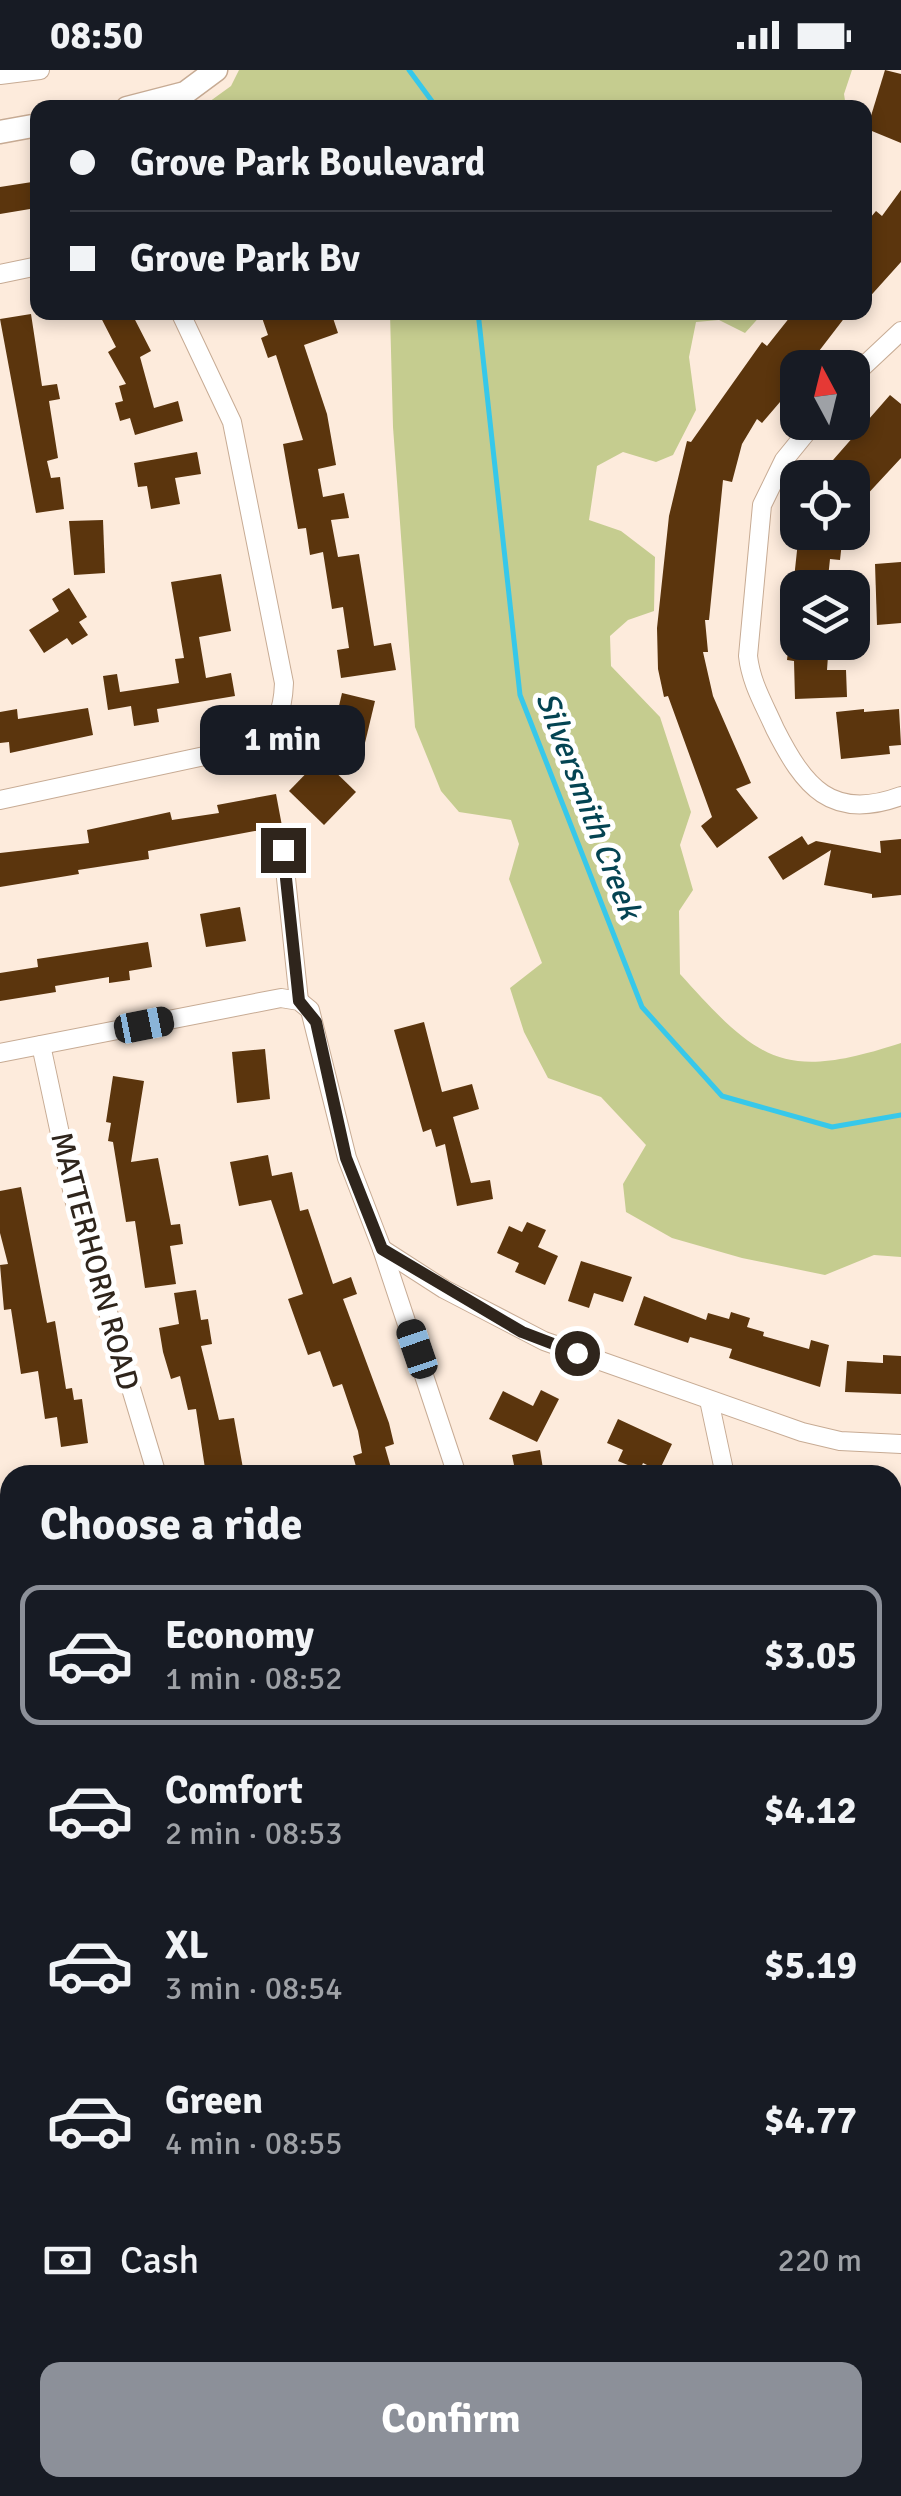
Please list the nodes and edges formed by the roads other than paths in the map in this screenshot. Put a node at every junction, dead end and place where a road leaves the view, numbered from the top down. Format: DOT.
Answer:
graph roads {
  1 [pos="40,70"];
  2 [pos="216,70"];
  3 [pos="0,75"];
  4 [pos="160,100"];
  5 [pos="30,126"];
  6 [pos="0,132"];
  7 [pos="30,268"];
  8 [pos="0,274"];
  9 [pos="184,320"];
  10 [pos="901,331"];
  11 [pos="870,359"];
  12 [pos="800,440"];
  13 [pos="901,796"];
  14 [pos="0,800"];
  15 [pos="283,850"];
  16 [pos="299,1001"];
  17 [pos="41,1045"];
  18 [pos="0,1053"];
  19 [pos="382,1249"];
  20 [pos="709,1400"];
  21 [pos="901,1444"];
  22 [pos="155,1465"];
  23 [pos="455,1465"];
  24 [pos="724,1465"];
  1 -- 3 [label="street"];
  2 -- 4 [label="street"];
  5 -- 6 [label="street"];
  7 -- 8 [label="street"];
  9 -- 14 [label="street"];
  10 -- 11 [label="street"];
  12 -- 13 [label="street"];
  15 -- 16 [label="street"];
  16 -- 17 [label="street"];
  16 -- 19 [label="street"];
  17 -- 18 [label="street"];
  17 -- 22 [label="street, MATTERHORN ROAD"];
  19 -- 20 [label="street"];
  19 -- 23 [label="street"];
  20 -- 21 [label="street"];
  20 -- 24 [label="street"];
}
